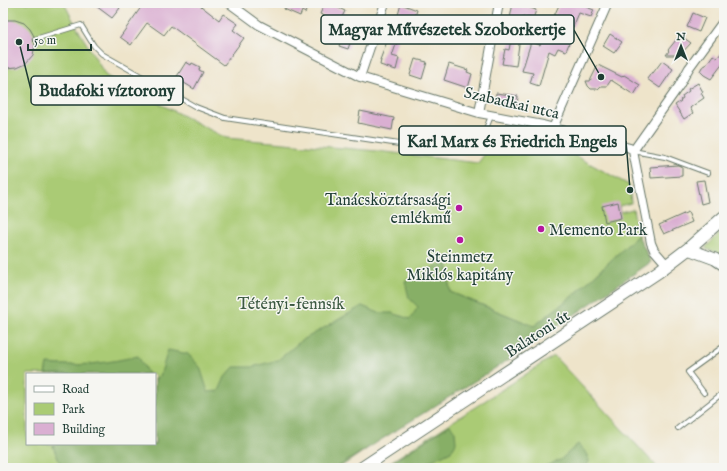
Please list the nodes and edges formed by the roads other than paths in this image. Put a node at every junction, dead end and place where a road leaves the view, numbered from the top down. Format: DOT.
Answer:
graph roads {
  1 [pos="229,3"];
  2 [pos="385,3"];
  3 [pos="499,3"];
  4 [pos="608,3"];
  5 [pos="724,20"];
  6 [pos="34,39"];
  7 [pos="360,76"];
  8 [pos="479,113"];
  9 [pos="491,116"];
  10 [pos="553,128"];
  11 [pos="633,151"];
  12 [pos="708,173"];
  13 [pos="724,217"];
  14 [pos="688,249"];
  15 [pos="667,265"];
  16 [pos="724,265"];
  17 [pos="724,346"];
  18 [pos="724,392"];
  19 [pos="704,393"];
  20 [pos="678,428"];
  21 [pos="362,468"];
  1 -- 7 [label="street, Szabadkai utca"];
  2 -- 7 [label="street"];
  3 -- 8 [label="street"];
  4 -- 10 [label="street"];
  5 -- 11 [label="street"];
  6 -- 9 [label="lane"];
  7 -- 8 [label="street, Szabadkai utca"];
  8 -- 9 [label="street, Szabadkai utca"];
  9 -- 10 [label="street, Szabadkai utca"];
  10 -- 11 [label="street, Szabadkai utca"];
  11 -- 12 [label="lane"];
  11 -- 15 [label="street"];
  13 -- 14 [label="main road, Balatoni út"];
  14 -- 15 [label="main road, Balatoni út"];
  14 -- 16 [label="street"];
  15 -- 21 [label="main road, Balatoni út"];
  17 -- 19 [label="lane"];
  18 -- 20 [label="lane"];
}
